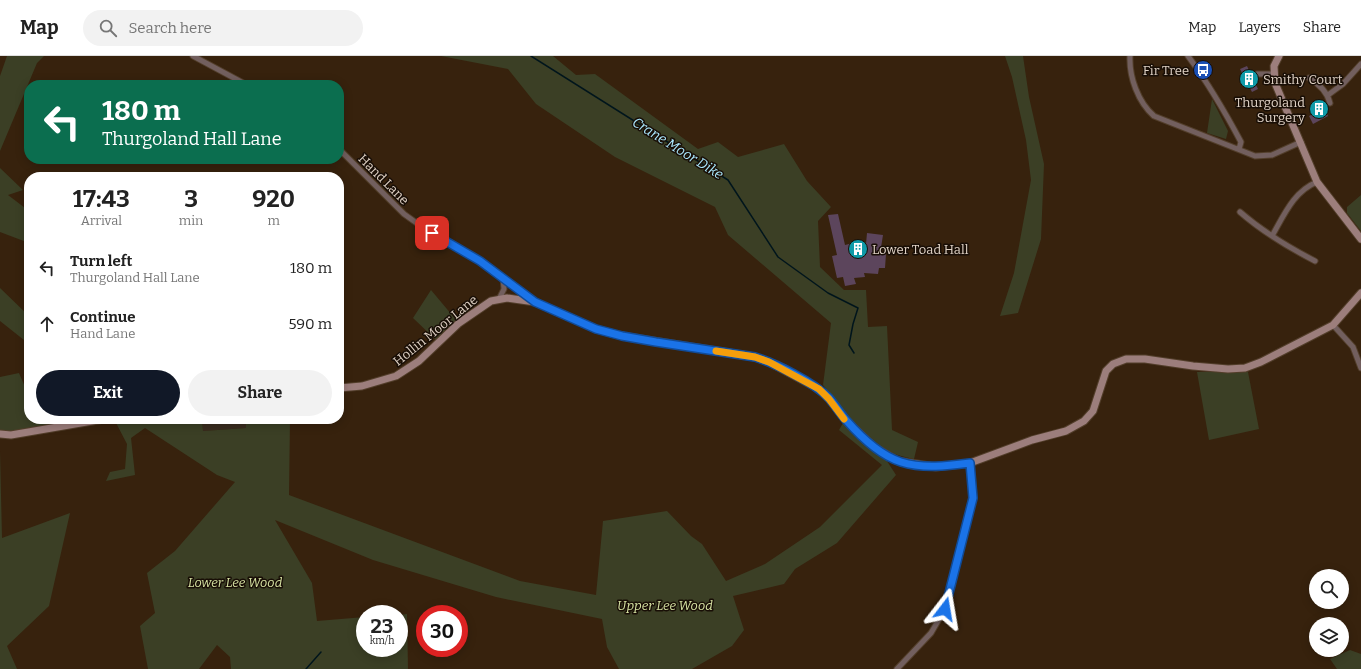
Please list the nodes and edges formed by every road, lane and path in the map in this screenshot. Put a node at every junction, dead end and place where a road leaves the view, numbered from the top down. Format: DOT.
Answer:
graph roads {
  1 [pos="193,56"];
  2 [pos="1130,56"];
  3 [pos="1188,56"];
  4 [pos="1279,56"];
  5 [pos="1361,64"];
  6 [pos="1258,74"];
  7 [pos="1273,74"];
  8 [pos="1309,78"];
  9 [pos="238,80"];
  10 [pos="1328,95"];
  11 [pos="1330,103"];
  12 [pos="1301,142"];
  13 [pos="1239,149"];
  14 [pos="344,154"];
  15 [pos="1317,182"];
  16 [pos="1240,212"];
  17 [pos="1272,236"];
  18 [pos="1361,238"];
  19 [pos="1315,261"];
  20 [pos="503,278"];
  21 [pos="1361,293"];
  22 [pos="500,299"];
  23 [pos="535,302"];
  24 [pos="1333,325"];
  25 [pos="1361,368"];
  26 [pos="344,388"];
  27 [pos="75,424"];
  28 [pos="0,434"];
  29 [pos="970,463"];
  30 [pos="897,669"];
  1 -- 9 [label="street"];
  2 -- 13 [label="street"];
  3 -- 13 [label="street"];
  4 -- 7 [label="street"];
  5 -- 10 [label="street"];
  6 -- 7 [label="street"];
  7 -- 12 [label="street"];
  8 -- 10 [label="street"];
  10 -- 11 [label="street"];
  12 -- 13 [label="street"];
  12 -- 15 [label="street"];
  14 -- 20 [label="street, Hand Lane"];
  15 -- 17 [label="street"];
  15 -- 18 [label="street"];
  16 -- 17 [label="street"];
  17 -- 19 [label="street"];
  20 -- 22 [label="street"];
  20 -- 23 [label="street, Hand Lane"];
  21 -- 24 [label="street"];
  22 -- 23 [label="street, Hollin Moor Lane"];
  22 -- 26 [label="street, Hollin Moor Lane"];
  23 -- 29 [label="street, Hollin Moor Lane"];
  24 -- 25 [label="street"];
  24 -- 29 [label="street, Hollin Moor Lane"];
  27 -- 28 [label="street"];
  29 -- 30 [label="street"];
}
